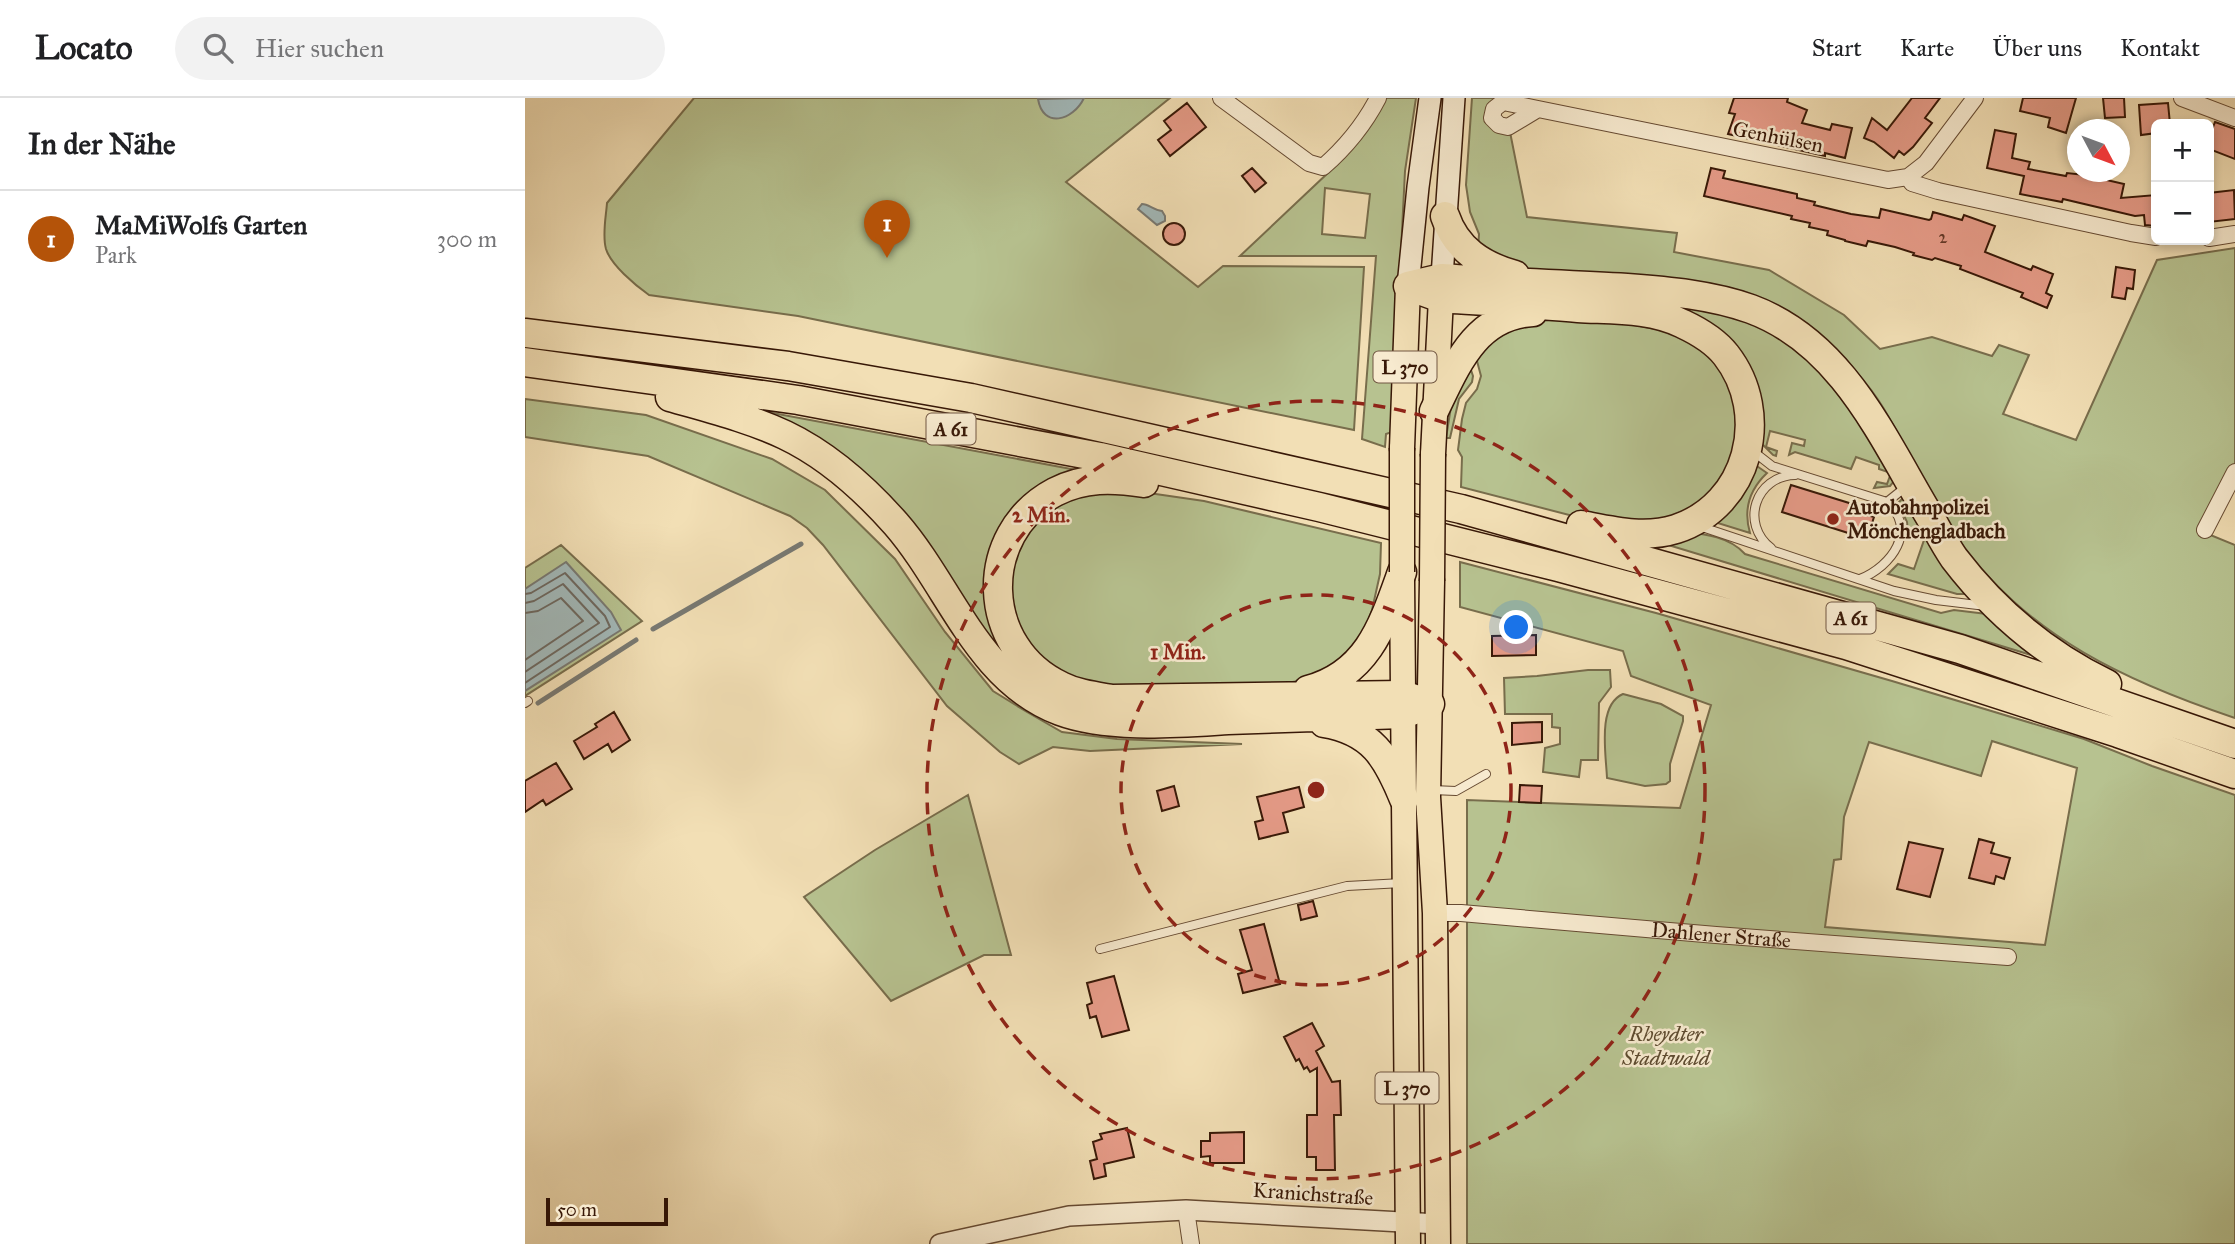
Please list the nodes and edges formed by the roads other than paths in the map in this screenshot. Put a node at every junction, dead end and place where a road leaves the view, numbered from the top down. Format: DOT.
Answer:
graph roads {
  1 [pos="1221,98"];
  2 [pos="1377,98"];
  3 [pos="1430,98"];
  4 [pos="1454,98"];
  5 [pos="1975,98"];
  6 [pos="2182,98"];
  7 [pos="1538,109"];
  8 [pos="2235,118"];
  9 [pos="1908,177"];
  10 [pos="1445,216"];
  11 [pos="2235,234"];
  12 [pos="2151,236"];
  13 [pos="2214,237"];
  14 [pos="1570,284"];
  15 [pos="1408,286"];
  16 [pos="1442,288"];
  17 [pos="1619,311"];
  18 [pos="525,332"];
  19 [pos="525,362"];
  20 [pos="580,370"];
  21 [pos="1434,411"];
  22 [pos="1749,447"];
  23 [pos="2235,472"];
  24 [pos="1800,475"];
  25 [pos="1909,484"];
  26 [pos="1887,502"];
  27 [pos="1319,507"];
  28 [pos="1461,509"];
  29 [pos="1690,523"];
  30 [pos="2205,530"];
  31 [pos="1776,552"];
  32 [pos="1402,572"];
  33 [pos="1860,579"];
  34 [pos="1996,606"];
  35 [pos="1403,704"];
  36 [pos="1430,704"];
  37 [pos="1289,707"];
  38 [pos="2235,743"];
  39 [pos="1486,774"];
  40 [pos="2235,774"];
  41 [pos="1416,795"];
  42 [pos="1405,883"];
  43 [pos="1435,913"];
  44 [pos="1104,950"];
  45 [pos="2008,957"];
  46 [pos="1186,1210"];
  47 [pos="1408,1234"];
  48 [pos="1438,1234"];
  49 [pos="960,1242"];
  50 [pos="940,1244"];
  51 [pos="1191,1244"];
  1 -- 2 [label="street"];
  3 -- 15 [label="main road, L 370"];
  4 -- 10 [label="main road, L 370"];
  5 -- 9 [label="street"];
  6 -- 8 [label="street"];
  7 -- 9 [label="street, Genhülsen"];
  9 -- 12 [label="street"];
  10 -- 14 [label="highway"];
  10 -- 16 [label="main road, L 370"];
  11 -- 13 [label="street"];
  14 -- 16 [label="highway"];
  14 -- 25 [label="highway"];
  15 -- 16 [label="highway"];
  15 -- 32 [label="main road, L 370, bridge"];
  16 -- 17 [label="highway"];
  16 -- 21 [label="main road, L 370"];
  17 -- 21 [label="highway"];
  17 -- 22 [label="highway"];
  18 -- 28 [label="highway, A 61"];
  19 -- 20 [label="highway, A 61"];
  20 -- 27 [label="highway, A 61"];
  20 -- 37 [label="highway"];
  21 -- 36 [label="main road, L 370, bridge"];
  22 -- 24 [label="lane"];
  22 -- 29 [label="highway"];
  23 -- 30 [label="street"];
  24 -- 26 [label="lane"];
  24 -- 31 [label="lane"];
  25 -- 26 [label="lane"];
  25 -- 34 [label="highway"];
  26 -- 33 [label="lane"];
  27 -- 37 [label="highway"];
  27 -- 40 [label="highway, A 61"];
  28 -- 29 [label="highway"];
  28 -- 38 [label="highway, A 61"];
  29 -- 31 [label="lane"];
  31 -- 33 [label="lane"];
  32 -- 35 [label="main road, L 370"];
  32 -- 37 [label="highway"];
  33 -- 34 [label="lane"];
  34 -- 38 [label="highway"];
  35 -- 36 [label="highway"];
  35 -- 37 [label="highway"];
  35 -- 41 [label="main road, L 370"];
  36 -- 41 [label="main road, L 370"];
  37 -- 41 [label="highway"];
  39 -- 41 [label="lane"];
  41 -- 42 [label="main road, L 370"];
  41 -- 43 [label="main road, L 370"];
  42 -- 44 [label="lane"];
  42 -- 47 [label="main road, L 370"];
  43 -- 45 [label="street, Dahlener Straße"];
  43 -- 48 [label="main road, L 370"];
  46 -- 47 [label="street, Kranichstraße"];
  46 -- 49 [label="street, Kranichstraße"];
  46 -- 51 [label="street"];
  47 -- 48 [label="street, Kranichstraße"];
  49 -- 50 [label="street, Kranichstraße"];
}
